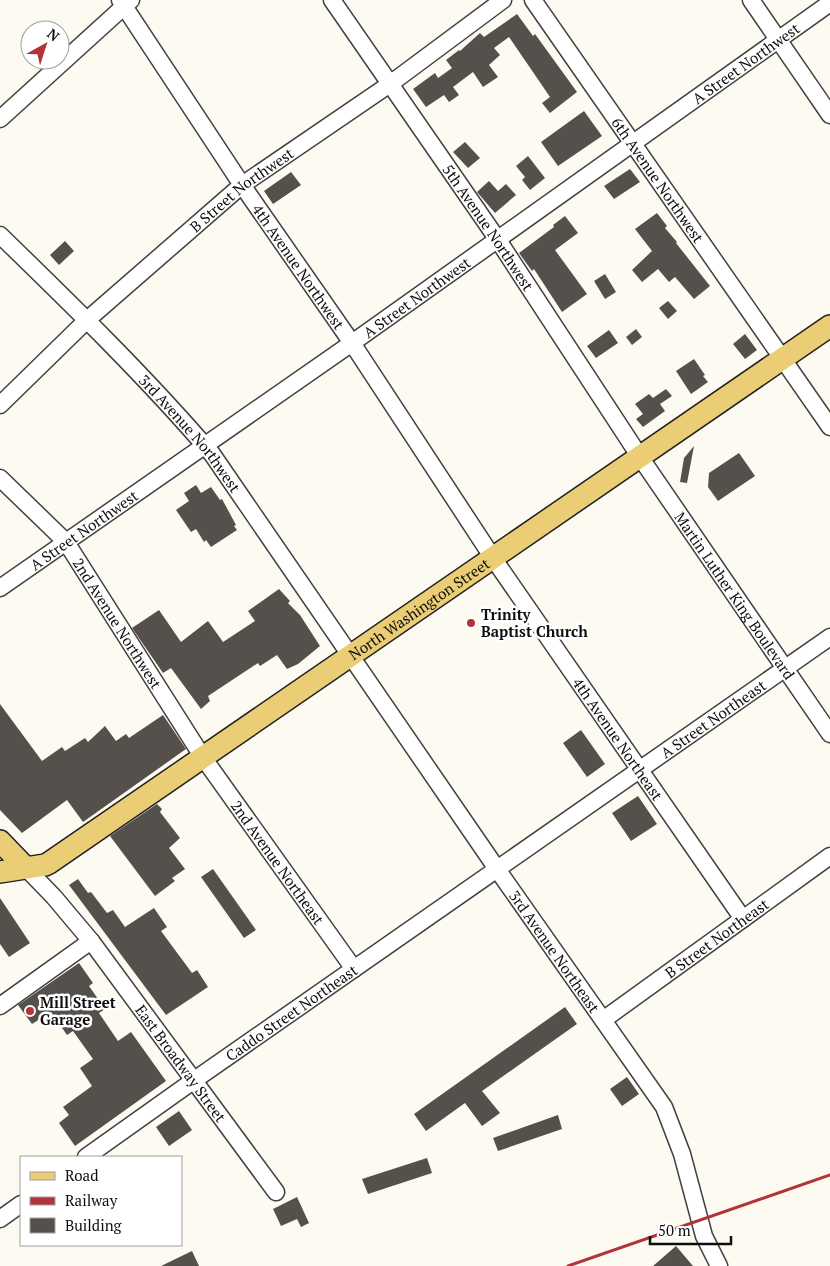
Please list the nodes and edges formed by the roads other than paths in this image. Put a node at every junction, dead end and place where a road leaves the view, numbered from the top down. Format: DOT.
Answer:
graph roads {
  1 [pos="332,0"];
  2 [pos="503,0"];
  3 [pos="533,0"];
  4 [pos="751,0"];
  5 [pos="125,2"];
  6 [pos="830,4"];
  7 [pos="779,40"];
  8 [pos="390,84"];
  9 [pos="830,115"];
  10 [pos="0,120"];
  11 [pos="634,143"];
  12 [pos="242,185"];
  13 [pos="0,235"];
  14 [pos="498,240"];
  15 [pos="87,320"];
  16 [pos="830,326"];
  17 [pos="352,343"];
  18 [pos="782,359"];
  19 [pos="0,405"];
  20 [pos="830,427"];
  21 [pos="205,446"];
  22 [pos="640,457"];
  23 [pos="0,478"];
  24 [pos="66,542"];
  25 [pos="493,558"];
  26 [pos="0,588"];
  27 [pos="830,637"];
  28 [pos="350,657"];
  29 [pos="785,669"];
  30 [pos="830,734"];
  31 [pos="202,756"];
  32 [pos="640,770"];
  33 [pos="0,841"];
  34 [pos="830,856"];
  35 [pos="25,867"];
  36 [pos="497,869"];
  37 [pos="0,872"];
  38 [pos="743,919"];
  39 [pos="92,941"];
  40 [pos="354,969"];
  41 [pos="0,1006"];
  42 [pos="604,1020"];
  43 [pos="193,1081"];
  44 [pos="87,1156"];
  45 [pos="276,1192"];
  46 [pos="20,1205"];
  47 [pos="0,1219"];
  48 [pos="719,1266"];
  1 -- 8 [label="street, 5th Avenue Northwest"];
  2 -- 8 [label="street, B Street Northwest"];
  3 -- 11 [label="street, 6th Avenue Northwest"];
  4 -- 7 [label="street"];
  5 -- 10 [label="street"];
  5 -- 12 [label="street, 4th Avenue Northwest"];
  6 -- 7 [label="street, A Street Northwest"];
  7 -- 9 [label="street"];
  7 -- 11 [label="street, A Street Northwest"];
  8 -- 12 [label="street, B Street Northwest"];
  8 -- 14 [label="street, 5th Avenue Northwest"];
  11 -- 14 [label="street, A Street Northwest"];
  11 -- 18 [label="street, 6th Avenue Northwest"];
  12 -- 15 [label="street, B Street Northwest"];
  12 -- 17 [label="street, 4th Avenue Northwest"];
  13 -- 15 [label="street, 3rd Avenue Northwest"];
  14 -- 17 [label="street, A Street Northwest"];
  14 -- 22 [label="street, 5th Avenue Northwest"];
  15 -- 19 [label="street, B Street Northwest"];
  15 -- 21 [label="street, 3rd Avenue Northwest"];
  16 -- 18 [label="main road, North Washington Street"];
  17 -- 21 [label="street, A Street Northwest"];
  17 -- 25 [label="street, 4th Avenue Northwest"];
  18 -- 20 [label="street, 6th Avenue Northwest"];
  18 -- 22 [label="main road, North Washington Street"];
  21 -- 24 [label="street, A Street Northwest"];
  21 -- 28 [label="street, 3rd Avenue Northwest"];
  22 -- 25 [label="main road, North Washington Street"];
  22 -- 29 [label="street, Martin Luther King Boulevard"];
  23 -- 24 [label="street, 2nd Avenue Northwest"];
  24 -- 26 [label="street, A Street Northwest"];
  24 -- 31 [label="street, 2nd Avenue Northwest"];
  25 -- 28 [label="main road, North Washington Street"];
  25 -- 32 [label="street, 4th Avenue Northeast"];
  27 -- 29 [label="street, A Street Northeast"];
  28 -- 31 [label="main road, North Washington Street"];
  28 -- 36 [label="street, 3rd Avenue Northeast"];
  29 -- 30 [label="street, Martin Luther King Boulevard"];
  29 -- 32 [label="street, A Street Northeast"];
  31 -- 35 [label="main road, North Washington Street"];
  31 -- 40 [label="street, 2nd Avenue Northeast"];
  32 -- 36 [label="street, A Street Northeast"];
  32 -- 38 [label="street, 4th Avenue Northeast"];
  33 -- 35 [label="main road"];
  34 -- 38 [label="street, B Street Northeast"];
  35 -- 37 [label="main road, North Washington Street"];
  35 -- 39 [label="street, East Broadway Street"];
  36 -- 40 [label="street, Caddo Street Northeast"];
  36 -- 42 [label="street, 3rd Avenue Northeast"];
  38 -- 42 [label="street, B Street Northeast"];
  39 -- 41 [label="street"];
  39 -- 43 [label="street, East Broadway Street"];
  40 -- 43 [label="street, Caddo Street Northeast"];
  42 -- 48 [label="street, 3rd Avenue Northeast"];
  43 -- 44 [label="street, Caddo Street Northeast"];
  43 -- 45 [label="street, East Broadway Street"];
  46 -- 47 [label="street"];
}
